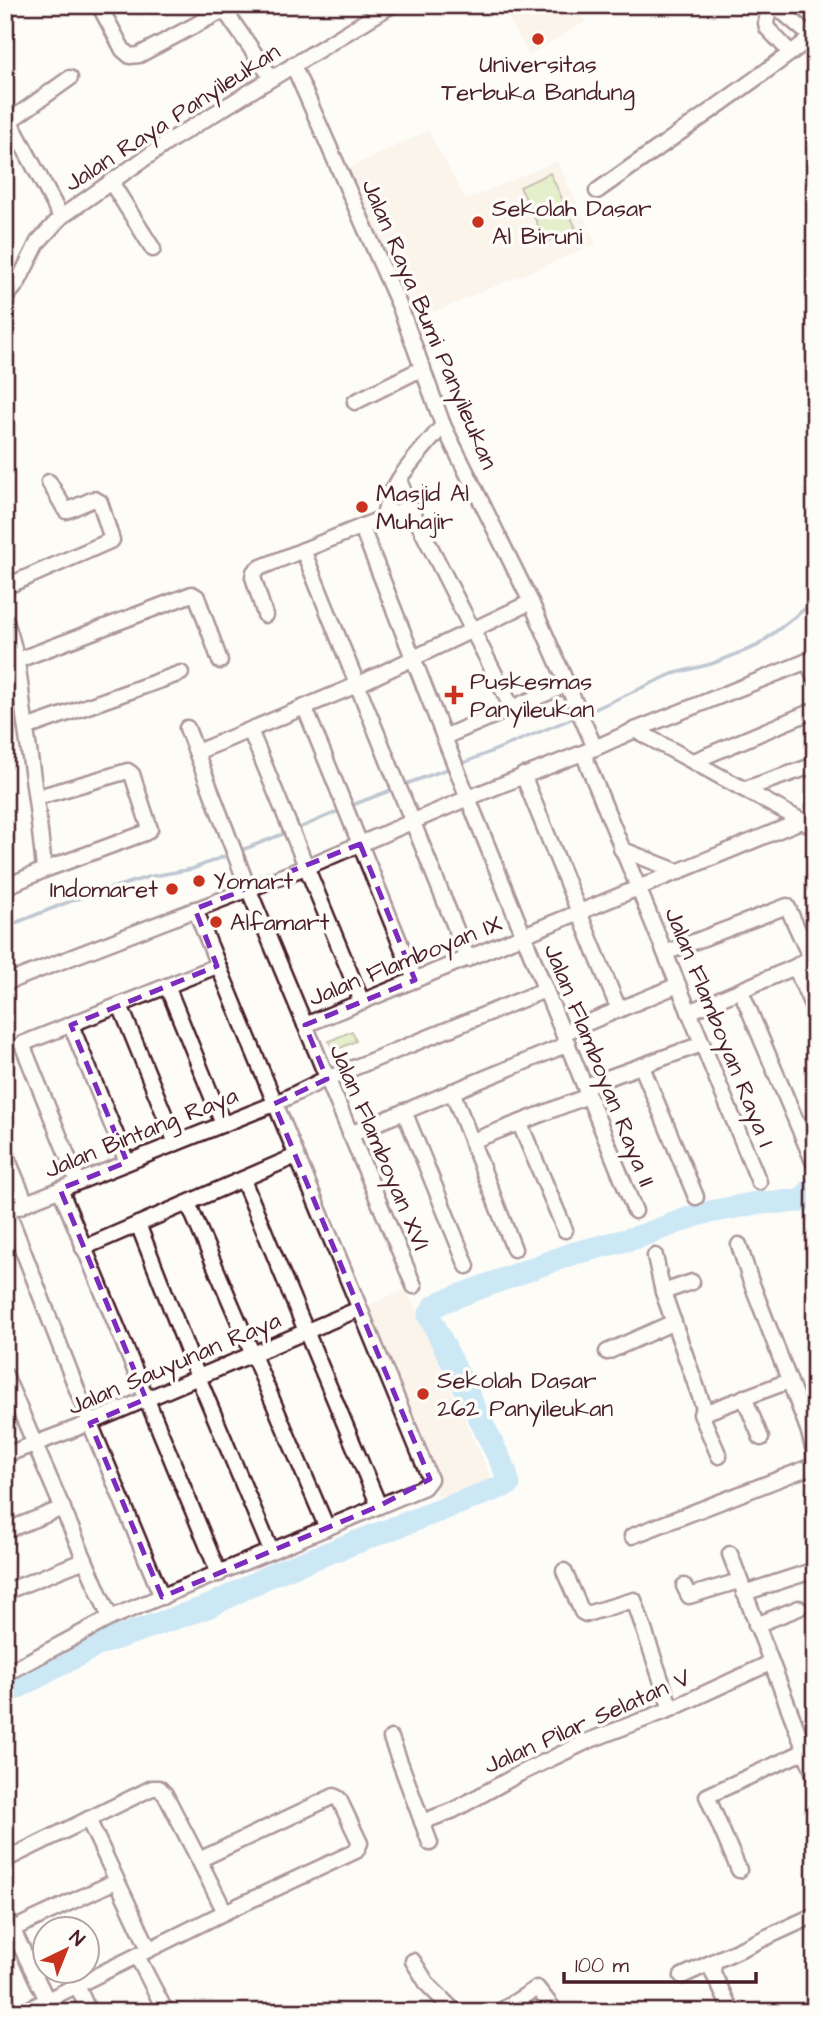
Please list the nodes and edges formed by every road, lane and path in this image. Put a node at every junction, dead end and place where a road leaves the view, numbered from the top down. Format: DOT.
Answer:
graph roads {
  1 [pos="99,5"];
  2 [pos="393,5"];
  3 [pos="772,5"];
  4 [pos="814,38"];
  5 [pos="791,53"];
  6 [pos="293,65"];
  7 [pos="271,77"];
  8 [pos="71,79"];
  9 [pos="8,116"];
  10 [pos="111,182"];
  11 [pos="597,191"];
  12 [pos="61,217"];
  13 [pos="153,250"];
  14 [pos="6,294"];
  15 [pos="423,368"];
  16 [pos="355,402"];
  17 [pos="443,425"];
  18 [pos="399,480"];
  19 [pos="49,482"];
  20 [pos="410,507"];
  21 [pos="384,518"];
  22 [pos="362,527"];
  23 [pos="303,550"];
  24 [pos="5,587"];
  25 [pos="531,602"];
  26 [pos="265,615"];
  27 [pos="5,619"];
  28 [pos="474,631"];
  29 [pos="413,658"];
  30 [pos="811,660"];
  31 [pos="220,661"];
  32 [pos="12,662"];
  33 [pos="181,673"];
  34 [pos="815,679"];
  35 [pos="568,684"];
  36 [pos="357,685"];
  37 [pos="305,708"];
  38 [pos="512,708"];
  39 [pos="815,710"];
  40 [pos="26,728"];
  41 [pos="187,728"];
  42 [pos="250,730"];
  43 [pos="635,730"];
  44 [pos="444,737"];
  45 [pos="589,750"];
  46 [pos="197,752"];
  47 [pos="694,761"];
  48 [pos="815,765"];
  49 [pos="523,775"];
  50 [pos="745,789"];
  51 [pos="38,797"];
  52 [pos="468,798"];
  53 [pos="801,821"];
  54 [pos="412,822"];
  55 [pos="815,828"];
  56 [pos="360,844"];
  57 [pos="621,849"];
  58 [pos="306,867"];
  59 [pos="44,870"];
  60 [pos="679,872"];
  61 [pos="5,887"];
  62 [pos="248,888"];
  63 [pos="638,888"];
  64 [pos="195,909"];
  65 [pos="580,913"];
  66 [pos="523,936"];
  67 [pos="811,949"];
  68 [pos="666,953"];
  69 [pos="468,958"];
  70 [pos="217,966"];
  71 [pos="795,967"];
  72 [pos="415,980"];
  73 [pos="5,983"];
  74 [pos="678,985"];
  75 [pos="167,986"];
  76 [pos="544,990"];
  77 [pos="741,991"];
  78 [pos="362,1002"];
  79 [pos="120,1005"];
  80 [pos="619,1010"];
  81 [pos="689,1012"];
  82 [pos="815,1012"];
  83 [pos="71,1025"];
  84 [pos="305,1025"];
  85 [pos="565,1038"];
  86 [pos="702,1044"];
  87 [pos="642,1067"];
  88 [pos="327,1079"];
  89 [pos="452,1091"];
  90 [pos="587,1091"];
  91 [pos="274,1104"];
  92 [pos="404,1111"];
  93 [pos="223,1124"];
  94 [pos="520,1124"];
  95 [pos="350,1134"];
  96 [pos="472,1141"];
  97 [pos="176,1143"];
  98 [pos="5,1153"];
  99 [pos="296,1156"];
  100 [pos="813,1161"];
  101 [pos="127,1162"];
  102 [pos="243,1180"];
  103 [pos="78,1182"];
  104 [pos="760,1182"];
  105 [pos="60,1189"];
  106 [pos="696,1197"];
  107 [pos="26,1203"];
  108 [pos="188,1203"];
  109 [pos="635,1211"];
  110 [pos="6,1213"];
  111 [pos="138,1224"];
  112 [pos="565,1230"];
  113 [pos="739,1245"];
  114 [pos="83,1248"];
  115 [pos="514,1249"];
  116 [pos="655,1256"];
  117 [pos="467,1266"];
  118 [pos="692,1282"];
  119 [pos="414,1286"];
  120 [pos="663,1292"];
  121 [pos="359,1309"];
  122 [pos="674,1322"];
  123 [pos="306,1332"];
  124 [pos="607,1352"];
  125 [pos="254,1354"];
  126 [pos="198,1377"];
  127 [pos="789,1381"];
  128 [pos="7,1384"];
  129 [pos="744,1397"];
  130 [pos="146,1399"];
  131 [pos="705,1411"];
  132 [pos="90,1423"];
  133 [pos="761,1438"];
  134 [pos="34,1444"];
  135 [pos="5,1455"];
  136 [pos="815,1455"];
  137 [pos="719,1456"];
  138 [pos="815,1465"];
  139 [pos="379,1506"];
  140 [pos="63,1508"];
  141 [pos="327,1528"];
  142 [pos="5,1531"];
  143 [pos="632,1536"];
  144 [pos="271,1551"];
  145 [pos="730,1554"];
  146 [pos="85,1560"];
  147 [pos="815,1570"];
  148 [pos="564,1571"];
  149 [pos="219,1574"];
  150 [pos="684,1586"];
  151 [pos="741,1587"];
  152 [pos="5,1592"];
  153 [pos="162,1597"];
  154 [pos="799,1608"];
  155 [pos="110,1618"];
  156 [pos="756,1625"];
  157 [pos="771,1663"];
  158 [pos="5,1674"];
  159 [pos="671,1709"];
  160 [pos="391,1738"];
  161 [pos="805,1751"];
  162 [pos="815,1777"];
  163 [pos="89,1819"];
  164 [pos="422,1822"];
  165 [pos="430,1843"];
  166 [pos="5,1860"];
  167 [pos="199,1860"];
  168 [pos="739,1870"];
  169 [pos="116,1881"];
  170 [pos="225,1912"];
  171 [pos="5,1914"];
  172 [pos="815,1915"];
  173 [pos="13,1930"];
  174 [pos="143,1953"];
  175 [pos="413,1961"];
  176 [pos="714,1963"];
  177 [pos="102,1973"];
  178 [pos="682,1976"];
  179 [pos="75,1986"];
  180 [pos="77,1986"];
  181 [pos="47,2000"];
  182 [pos="162,2011"];
  183 [pos="23,2012"];
  184 [pos="89,2012"];
  185 [pos="455,2012"];
  186 [pos="499,2012"];
  187 [pos="556,2012"];
  188 [pos="732,2012"];
  1 -- 7 [label="street"];
  2 -- 6 [label="street, Jalan Raya Panyileukan"];
  3 -- 4 [label="street"];
  3 -- 5 [label="street"];
  4 -- 5 [label="street"];
  5 -- 11 [label="street"];
  6 -- 7 [label="street, Jalan Raya Panyileukan"];
  6 -- 15 [label="street, Jalan Raya Bumi Panyileukan"];
  7 -- 10 [label="street, Jalan Raya Panyileukan"];
  8 -- 9 [label="street"];
  9 -- 12 [label="street"];
  10 -- 12 [label="street, Jalan Raya Panyileukan"];
  10 -- 13 [label="street"];
  12 -- 14 [label="street, Jalan Raya Panyileukan"];
  15 -- 16 [label="street"];
  15 -- 17 [label="street, Jalan Raya Bumi Panyileukan"];
  17 -- 18 [label="street"];
  17 -- 25 [label="street, Jalan Raya Bumi Panyileukan"];
  18 -- 20 [label="street"];
  18 -- 21 [label="street"];
  19 -- 24 [label="street"];
  20 -- 21 [label="street"];
  20 -- 28 [label="street"];
  21 -- 22 [label="street"];
  22 -- 23 [label="street"];
  22 -- 29 [label="street, Jalan Flamboyan Raya II"];
  23 -- 26 [label="street"];
  23 -- 36 [label="street"];
  25 -- 28 [label="street"];
  25 -- 35 [label="street, Jalan Raya Bumi Panyileukan"];
  27 -- 32 [label="street"];
  28 -- 29 [label="street"];
  28 -- 38 [label="street"];
  29 -- 36 [label="street"];
  29 -- 44 [label="street, Jalan Flamboyan Raya II"];
  30 -- 34 [label="street"];
  30 -- 43 [label="street"];
  31 -- 32 [label="street"];
  32 -- 40 [label="street"];
  33 -- 40 [label="street"];
  35 -- 38 [label="street"];
  35 -- 45 [label="street, Jalan Raya Bumi Panyileukan"];
  36 -- 37 [label="street"];
  36 -- 54 [label="street"];
  37 -- 42 [label="street"];
  37 -- 56 [label="street"];
  38 -- 44 [label="street"];
  39 -- 47 [label="street"];
  40 -- 51 [label="street"];
  41 -- 46 [label="street, Jalan Flamboyan XVI"];
  42 -- 46 [label="street"];
  42 -- 58 [label="street"];
  43 -- 45 [label="street"];
  43 -- 47 [label="street"];
  44 -- 52 [label="street, Jalan Flamboyan Raya II"];
  45 -- 49 [label="street"];
  45 -- 57 [label="street, Jalan Raya Bumi Panyileukan"];
  46 -- 62 [label="street, Jalan Flamboyan XVI"];
  47 -- 50 [label="street"];
  48 -- 50 [label="street"];
  49 -- 52 [label="street"];
  49 -- 65 [label="street"];
  50 -- 53 [label="street"];
  51 -- 59 [label="street"];
  51 -- 59 [label="street"];
  52 -- 54 [label="street"];
  52 -- 66 [label="street, Jalan Flamboyan Raya II"];
  53 -- 55 [label="street"];
  53 -- 60 [label="street, Jalan Flamboyan IX"];
  54 -- 56 [label="street"];
  54 -- 69 [label="street"];
  56 -- 58 [label="street"];
  56 -- 72 [label="street"];
  57 -- 60 [label="street"];
  57 -- 63 [label="street, Jalan Flamboyan Raya I"];
  58 -- 62 [label="street"];
  58 -- 78 [label="street"];
  59 -- 61 [label="street"];
  60 -- 63 [label="street, Jalan Flamboyan IX"];
  62 -- 64 [label="street"];
  62 -- 84 [label="street, Jalan Flamboyan XVI"];
  63 -- 65 [label="street, Jalan Flamboyan IX"];
  63 -- 68 [label="street, Jalan Flamboyan Raya I"];
  64 -- 70 [label="street"];
  64 -- 73 [label="street"];
  65 -- 66 [label="street, Jalan Flamboyan IX"];
  65 -- 80 [label="street"];
  66 -- 69 [label="street, Jalan Flamboyan IX"];
  66 -- 76 [label="street, Jalan Flamboyan Raya II"];
  67 -- 68 [label="street"];
  67 -- 71 [label="street"];
  68 -- 74 [label="street, Jalan Flamboyan Raya I"];
  69 -- 72 [label="street, Jalan Flamboyan IX"];
  70 -- 75 [label="street"];
  70 -- 91 [label="street"];
  71 -- 77 [label="street"];
  71 -- 82 [label="street"];
  72 -- 78 [label="street, Jalan Flamboyan IX"];
  74 -- 80 [label="street"];
  74 -- 81 [label="street, Jalan Flamboyan Raya I"];
  75 -- 79 [label="street"];
  75 -- 93 [label="street"];
  76 -- 85 [label="street, Jalan Flamboyan Raya II"];
  76 -- 88 [label="street, Jalan Bintang Raya"];
  77 -- 81 [label="street"];
  77 -- 100 [label="street"];
  78 -- 84 [label="street, Jalan Flamboyan IX"];
  79 -- 83 [label="street"];
  79 -- 97 [label="street"];
  80 -- 85 [label="street"];
  81 -- 86 [label="street, Jalan Flamboyan Raya I"];
  83 -- 101 [label="street"];
  83 -- 103 [label="street"];
  84 -- 88 [label="street, Jalan Flamboyan XVI"];
  85 -- 89 [label="street"];
  85 -- 90 [label="street, Jalan Flamboyan Raya II"];
  86 -- 87 [label="street"];
  86 -- 104 [label="street, Jalan Flamboyan Raya I"];
  87 -- 90 [label="street"];
  87 -- 106 [label="street"];
  88 -- 91 [label="street, Jalan Bintang Raya"];
  88 -- 95 [label="street, Jalan Flamboyan XVI"];
  89 -- 92 [label="street"];
  89 -- 96 [label="street"];
  90 -- 94 [label="street"];
  90 -- 109 [label="street, Jalan Flamboyan Raya II"];
  91 -- 93 [label="street, Jalan Bintang Raya"];
  91 -- 99 [label="street"];
  92 -- 95 [label="street"];
  92 -- 117 [label="street"];
  93 -- 97 [label="street, Jalan Bintang Raya"];
  94 -- 96 [label="street"];
  94 -- 112 [label="street"];
  95 -- 119 [label="street, Jalan Flamboyan XVI"];
  96 -- 115 [label="street"];
  97 -- 101 [label="street, Jalan Bintang Raya"];
  98 -- 107 [label="street"];
  99 -- 102 [label="street"];
  99 -- 121 [label="street"];
  101 -- 103 [label="street, Jalan Bintang Raya"];
  102 -- 108 [label="street"];
  102 -- 123 [label="street"];
  103 -- 105 [label="street, Jalan Bintang Raya"];
  105 -- 107 [label="street, Jalan Bintang Raya"];
  105 -- 114 [label="street"];
  107 -- 110 [label="street"];
  108 -- 111 [label="street"];
  108 -- 125 [label="street"];
  110 -- 132 [label="street"];
  111 -- 114 [label="street"];
  111 -- 126 [label="street"];
  113 -- 127 [label="street"];
  114 -- 130 [label="street"];
  116 -- 120 [label="street"];
  118 -- 120 [label="street"];
  120 -- 122 [label="street"];
  121 -- 123 [label="street, Jalan Sauyunan Raya"];
  121 -- 139 [label="street"];
  122 -- 124 [label="street"];
  122 -- 131 [label="street"];
  123 -- 125 [label="street, Jalan Sauyunan Raya"];
  123 -- 139 [label="street"];
  125 -- 126 [label="street, Jalan Sauyunan Raya"];
  125 -- 141 [label="street"];
  126 -- 130 [label="street, Jalan Sauyunan Raya"];
  126 -- 144 [label="street"];
  127 -- 129 [label="street"];
  127 -- 136 [label="street"];
  128 -- 134 [label="street"];
  129 -- 131 [label="street"];
  129 -- 133 [label="street"];
  130 -- 132 [label="street, Jalan Sauyunan Raya"];
  130 -- 149 [label="street"];
  131 -- 137 [label="street"];
  132 -- 134 [label="street, Jalan Sauyunan Raya"];
  132 -- 153 [label="street"];
  134 -- 135 [label="street, Jalan Sauyunan Raya"];
  134 -- 140 [label="street"];
  138 -- 143 [label="street"];
  139 -- 141 [label="street"];
  140 -- 142 [label="street"];
  140 -- 146 [label="street"];
  141 -- 144 [label="street"];
  144 -- 149 [label="street"];
  145 -- 151 [label="street"];
  146 -- 152 [label="street"];
  146 -- 155 [label="street"];
  147 -- 151 [label="street"];
  148 -- 159 [label="street"];
  149 -- 153 [label="street"];
  150 -- 151 [label="street"];
  151 -- 156 [label="street"];
  153 -- 155 [label="street"];
  154 -- 156 [label="street"];
  155 -- 158 [label="street"];
  156 -- 157 [label="street"];
  157 -- 159 [label="street, Jalan Pilar Selatan V"];
  157 -- 161 [label="street"];
  159 -- 164 [label="street, Jalan Pilar Selatan V"];
  160 -- 164 [label="street"];
  161 -- 162 [label="street"];
  161 -- 168 [label="street"];
  163 -- 166 [label="street"];
  163 -- 167 [label="street"];
  163 -- 169 [label="street"];
  164 -- 165 [label="street"];
  167 -- 170 [label="street"];
  167 -- 170 [label="street"];
  169 -- 173 [label="street"];
  169 -- 174 [label="street"];
  170 -- 174 [label="street"];
  171 -- 173 [label="street"];
  172 -- 176 [label="street"];
  173 -- 181 [label="street"];
  174 -- 177 [label="street"];
  174 -- 182 [label="street"];
  175 -- 185 [label="street"];
  176 -- 178 [label="street"];
  176 -- 188 [label="street"];
  179 -- 181 [label="street"];
  180 -- 184 [label="street"];
  181 -- 183 [label="street"];
  186 -- 187 [label="street"];
}
